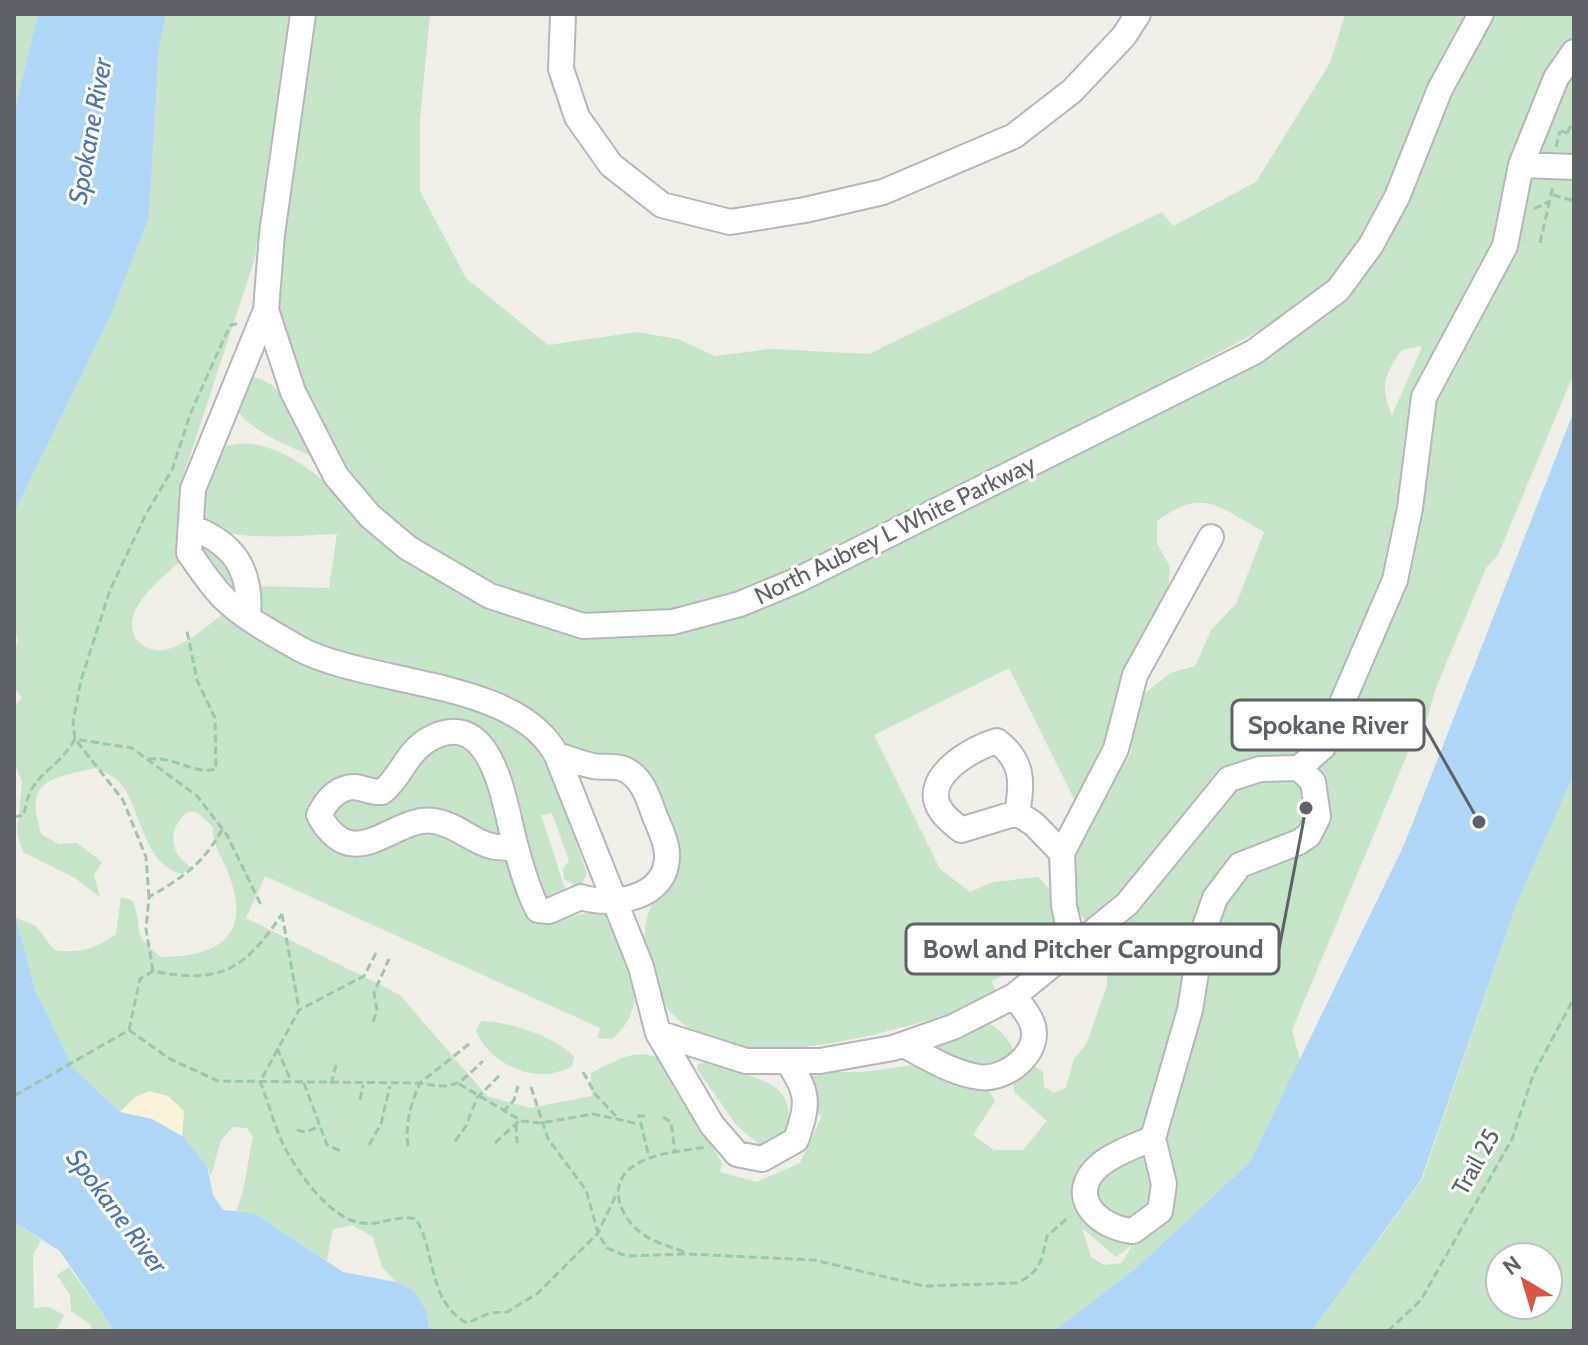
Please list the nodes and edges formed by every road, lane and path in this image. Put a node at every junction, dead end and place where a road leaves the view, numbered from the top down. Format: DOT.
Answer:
graph roads {
  1 [pos="303,14"];
  2 [pos="563,14"];
  3 [pos="1138,14"];
  4 [pos="1481,14"];
  5 [pos="1574,52"];
  6 [pos="1574,120"];
  7 [pos="1567,133"];
  8 [pos="1521,165"];
  9 [pos="1574,167"];
  10 [pos="1553,195"];
  11 [pos="1574,201"];
  12 [pos="1548,202"];
  13 [pos="1532,219"];
  14 [pos="261,321"];
  15 [pos="191,527"];
  16 [pos="1211,537"];
  17 [pos="248,615"];
  18 [pos="187,631"];
  19 [pos="75,739"];
  20 [pos="558,753"];
  21 [pos="148,759"];
  22 [pos="1299,768"];
  23 [pos="382,792"];
  24 [pos="1017,813"];
  25 [pos="14,817"];
  26 [pos="424,821"];
  27 [pos="223,828"];
  28 [pos="516,848"];
  29 [pos="1062,853"];
  30 [pos="149,897"];
  31 [pos="616,901"];
  32 [pos="261,905"];
  33 [pos="1074,949"];
  34 [pos="376,953"];
  35 [pos="389,959"];
  36 [pos="153,971"];
  37 [pos="1014,996"];
  38 [pos="1574,998"];
  39 [pos="299,1010"];
  40 [pos="373,1022"];
  41 [pos="129,1030"];
  42 [pos="658,1033"];
  43 [pos="469,1044"];
  44 [pos="904,1045"];
  45 [pos="277,1048"];
  46 [pos="483,1061"];
  47 [pos="787,1061"];
  48 [pos="336,1065"];
  49 [pos="583,1072"];
  50 [pos="500,1075"];
  51 [pos="260,1082"];
  52 [pos="291,1083"];
  53 [pos="304,1083"];
  54 [pos="420,1083"];
  55 [pos="331,1084"];
  56 [pos="459,1084"];
  57 [pos="363,1085"];
  58 [pos="390,1085"];
  59 [pos="518,1086"];
  60 [pos="531,1087"];
  61 [pos="14,1096"];
  62 [pos="477,1098"];
  63 [pos="360,1100"];
  64 [pos="503,1112"];
  65 [pos="645,1116"];
  66 [pos="663,1117"];
  67 [pos="619,1118"];
  68 [pos="518,1122"];
  69 [pos="541,1123"];
  70 [pos="639,1124"];
  71 [pos="320,1126"];
  72 [pos="297,1130"];
  73 [pos="1153,1138"];
  74 [pos="455,1141"];
  75 [pos="495,1143"];
  76 [pos="517,1143"];
  77 [pos="728,1143"];
  78 [pos="369,1145"];
  79 [pos="408,1146"];
  80 [pos="343,1152"];
  81 [pos="675,1152"];
  82 [pos="649,1158"];
  83 [pos="616,1195"];
  84 [pos="1087,1207"];
  85 [pos="598,1233"];
  86 [pos="688,1254"];
  87 [pos="1388,1331"];
  1 -- 14 [label="street, North Aubrey L White Parkway"];
  2 -- 3 [label="street"];
  4 -- 14 [label="street, North Aubrey L White Parkway"];
  5 -- 8 [label="street"];
  6 -- 7 [label="path"];
  8 -- 9 [label="street"];
  8 -- 22 [label="street"];
  10 -- 11 [label="path"];
  12 -- 13 [label="path"];
  14 -- 15 [label="street"];
  14 -- 19 [label="path"];
  15 -- 17 [label="street"];
  15 -- 17 [label="street"];
  16 -- 29 [label="street"];
  17 -- 20 [label="street"];
  18 -- 21 [label="path"];
  19 -- 21 [label="path"];
  19 -- 25 [label="path"];
  19 -- 30 [label="path"];
  20 -- 31 [label="street"];
  20 -- 31 [label="street"];
  21 -- 27 [label="path"];
  22 -- 33 [label="street"];
  22 -- 73 [label="street"];
  23 -- 26 [label="street"];
  23 -- 26 [label="street"];
  23 -- 28 [label="street"];
  24 -- 29 [label="street"];
  26 -- 28 [label="street"];
  27 -- 30 [label="path"];
  27 -- 32 [label="path"];
  28 -- 31 [label="street"];
  29 -- 33 [label="street"];
  30 -- 36 [label="path"];
  31 -- 42 [label="street"];
  33 -- 37 [label="street"];
  34 -- 39 [label="path"];
  35 -- 40 [label="path"];
  36 -- 39 [label="path"];
  36 -- 41 [label="path"];
  37 -- 44 [label="street"];
  37 -- 44 [label="street"];
  38 -- 87 [label="path, Trail 25"];
  39 -- 45 [label="path"];
  41 -- 51 [label="path"];
  41 -- 61 [label="path"];
  42 -- 47 [label="street"];
  42 -- 77 [label="street"];
  43 -- 54 [label="path"];
  44 -- 47 [label="street"];
  45 -- 51 [label="path"];
  45 -- 52 [label="path"];
  46 -- 56 [label="path"];
  47 -- 77 [label="street"];
  48 -- 55 [label="path"];
  49 -- 67 [label="path"];
  50 -- 62 [label="path"];
  51 -- 52 [label="path"];
  51 -- 85 [label="path"];
  52 -- 53 [label="path"];
  53 -- 55 [label="path"];
  53 -- 71 [label="path"];
  54 -- 56 [label="path"];
  54 -- 58 [label="path"];
  54 -- 79 [label="path"];
  55 -- 57 [label="path"];
  56 -- 62 [label="path"];
  57 -- 58 [label="path"];
  57 -- 63 [label="path"];
  58 -- 78 [label="path"];
  59 -- 64 [label="path"];
  60 -- 69 [label="path"];
  62 -- 64 [label="path"];
  62 -- 74 [label="path"];
  64 -- 68 [label="path"];
  65 -- 70 [label="path"];
  66 -- 81 [label="path"];
  67 -- 69 [label="path"];
  67 -- 70 [label="path"];
  68 -- 69 [label="path"];
  68 -- 75 [label="path"];
  68 -- 76 [label="path"];
  69 -- 85 [label="path"];
  70 -- 82 [label="path"];
  71 -- 72 [label="path"];
  71 -- 80 [label="path"];
  73 -- 84 [label="street"];
  73 -- 84 [label="street"];
  77 -- 81 [label="path"];
  81 -- 82 [label="path"];
  82 -- 83 [label="path"];
  83 -- 85 [label="path"];
  83 -- 86 [label="path"];
  84 -- 86 [label="path"];
  85 -- 86 [label="path"];
}
